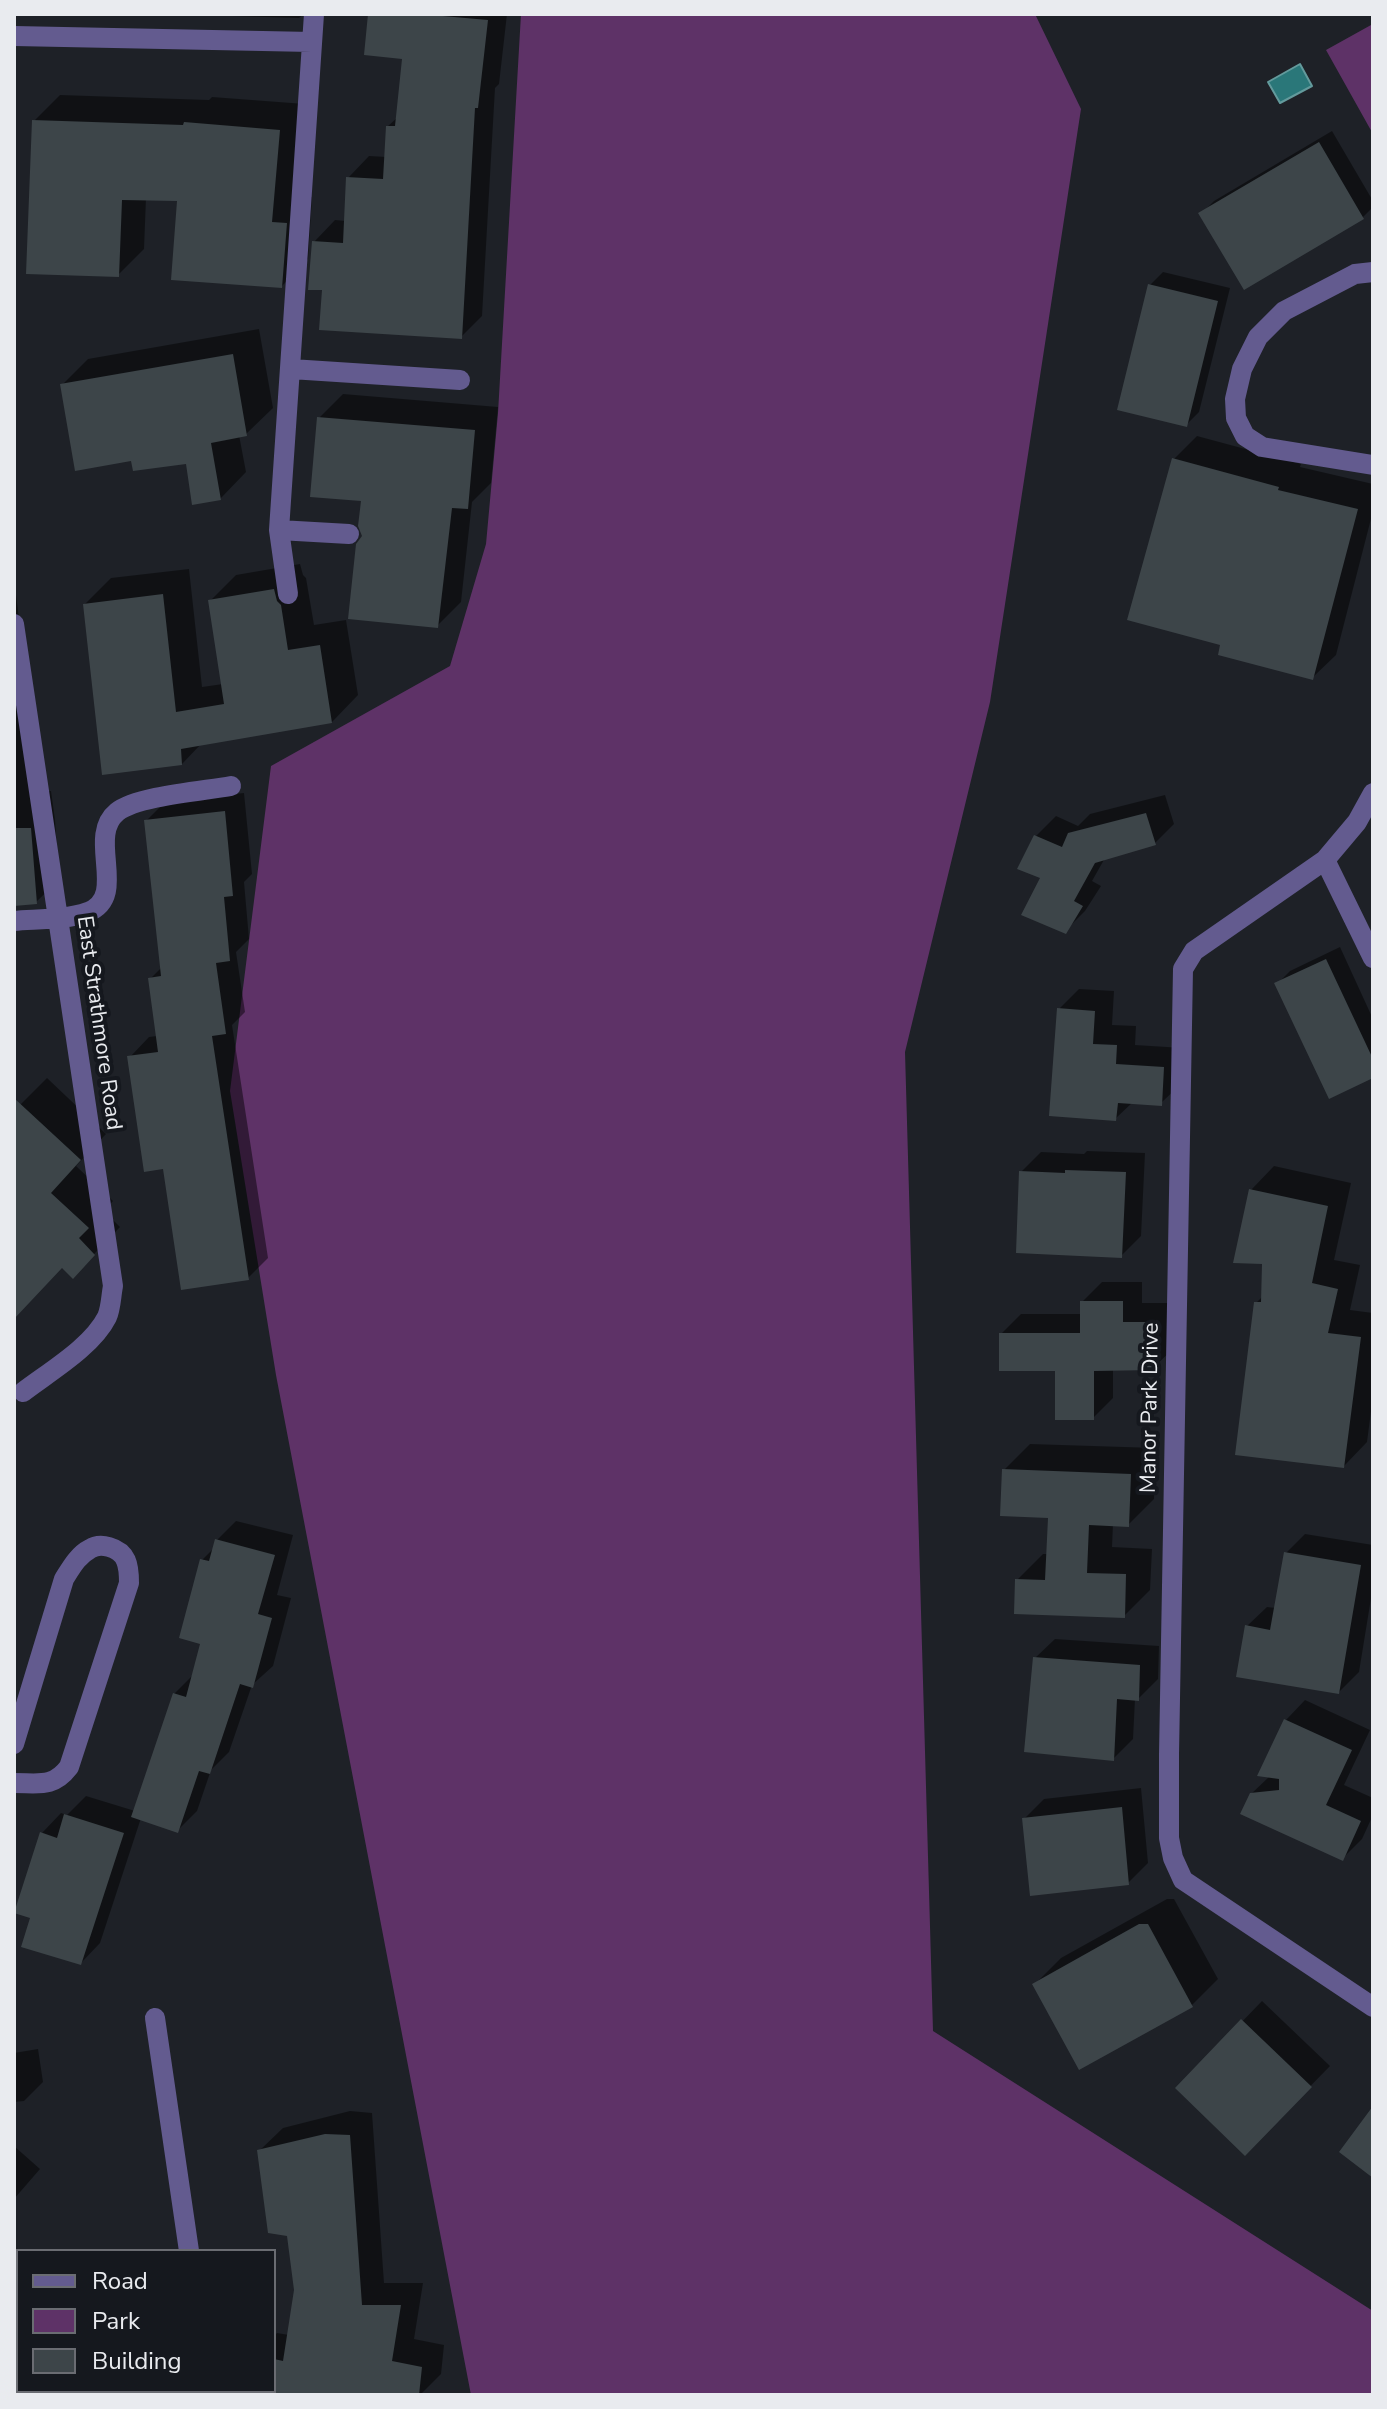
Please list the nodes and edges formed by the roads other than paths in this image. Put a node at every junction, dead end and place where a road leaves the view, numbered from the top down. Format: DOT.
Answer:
graph roads {
  1 [pos="314,14"];
  2 [pos="14,36"];
  3 [pos="312,42"];
  4 [pos="1373,272"];
  5 [pos="291,369"];
  6 [pos="460,380"];
  7 [pos="1373,465"];
  8 [pos="279,530"];
  9 [pos="349,534"];
  10 [pos="288,594"];
  11 [pos="14,624"];
  12 [pos="231,786"];
  13 [pos="1373,793"];
  14 [pos="1325,860"];
  15 [pos="58,917"];
  16 [pos="14,921"];
  17 [pos="1373,958"];
  18 [pos="23,1392"];
  19 [pos="14,1744"];
  20 [pos="14,1783"];
  21 [pos="1373,2007"];
  22 [pos="155,2018"];
  23 [pos="189,2249"];
  1 -- 3 [label="street"];
  2 -- 3 [label="street"];
  3 -- 5 [label="street"];
  4 -- 7 [label="street"];
  5 -- 6 [label="street"];
  5 -- 8 [label="street"];
  8 -- 9 [label="street"];
  8 -- 10 [label="street"];
  11 -- 15 [label="street, East Strathmore Road"];
  12 -- 15 [label="street"];
  13 -- 14 [label="street, Manor Park Drive"];
  14 -- 17 [label="street"];
  14 -- 21 [label="street, Manor Park Drive"];
  15 -- 16 [label="street"];
  15 -- 18 [label="street, East Strathmore Road"];
  19 -- 20 [label="street"];
  22 -- 23 [label="street"];
}
